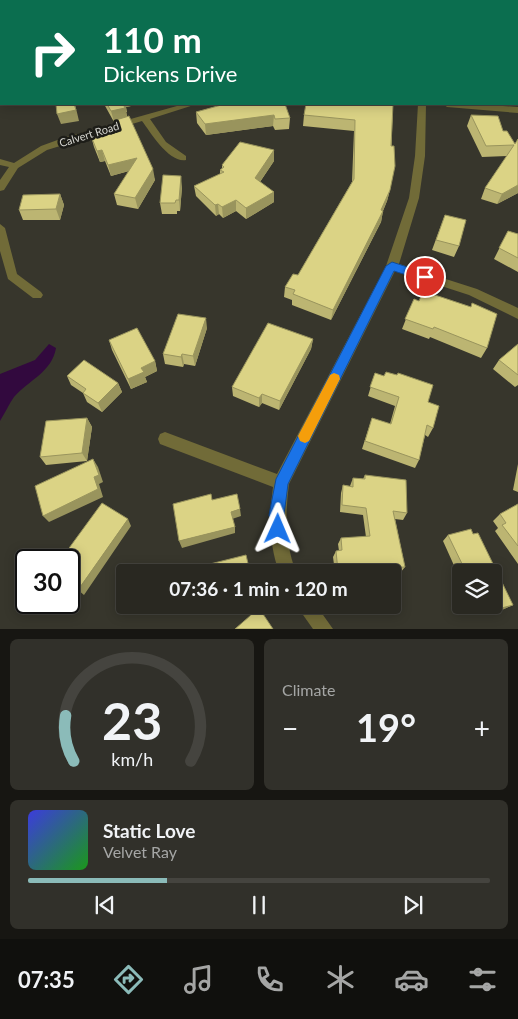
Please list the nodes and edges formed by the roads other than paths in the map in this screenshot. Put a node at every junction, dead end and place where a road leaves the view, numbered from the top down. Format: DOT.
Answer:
graph roads {
  1 [pos="190,105"];
  2 [pos="422,105"];
  3 [pos="458,105"];
  4 [pos="518,110"];
  5 [pos="144,118"];
  6 [pos="183,158"];
  7 [pos="0,162"];
  8 [pos="15,166"];
  9 [pos="0,188"];
  10 [pos="0,228"];
  11 [pos="392,266"];
  12 [pos="37,295"];
  13 [pos="518,314"];
  14 [pos="165,439"];
  15 [pos="281,483"];
  16 [pos="285,564"];
  17 [pos="312,614"];
  18 [pos="324,629"];
  1 -- 5 [label="street, Calvert Road"];
  2 -- 11 [label="street"];
  3 -- 4 [label="street"];
  5 -- 6 [label="street"];
  5 -- 8 [label="street, Calvert Road"];
  7 -- 8 [label="street"];
  8 -- 9 [label="street, Calvert Road"];
  10 -- 12 [label="street"];
  11 -- 13 [label="street"];
  11 -- 15 [label="street"];
  14 -- 15 [label="street"];
  15 -- 16 [label="street"];
  17 -- 18 [label="street"];
}
